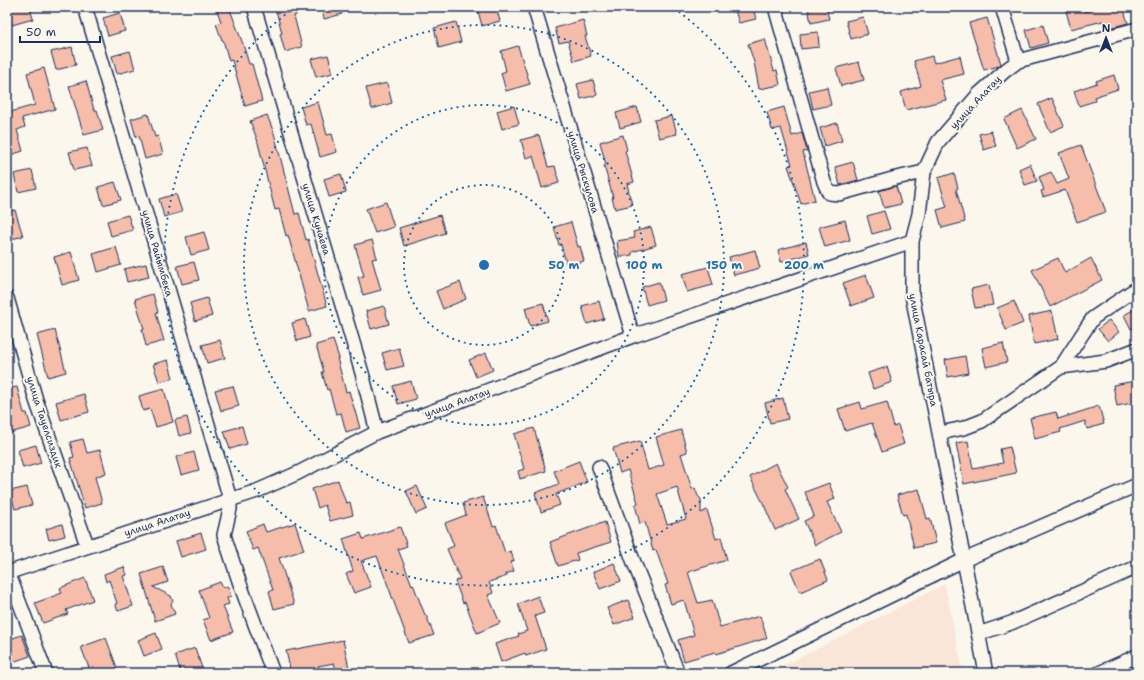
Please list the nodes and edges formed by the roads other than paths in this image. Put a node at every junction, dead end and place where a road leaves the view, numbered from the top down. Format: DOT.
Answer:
graph roads {
  1 [pos="85,7"];
  2 [pos="254,7"];
  3 [pos="534,7"];
  4 [pos="775,7"];
  5 [pos="1002,7"];
  6 [pos="1137,29"];
  7 [pos="1018,61"];
  8 [pos="924,172"];
  9 [pos="912,241"];
  10 [pos="1137,288"];
  11 [pos="7,298"];
  12 [pos="634,336"];
  13 [pos="1137,349"];
  14 [pos="1062,367"];
  15 [pos="377,432"];
  16 [pos="940,433"];
  17 [pos="599,467"];
  18 [pos="1137,485"];
  19 [pos="230,499"];
  20 [pos="87,545"];
  21 [pos="964,560"];
  22 [pos="1137,567"];
  23 [pos="8,573"];
  24 [pos="978,634"];
  25 [pos="1137,656"];
  26 [pos="46,673"];
  27 [pos="273,673"];
  28 [pos="678,673"];
  29 [pos="731,673"];
  30 [pos="986,673"];
  31 [pos="1099,673"];
  1 -- 19 [label="street, улица Райымбека"];
  2 -- 15 [label="street, улица Кунаева"];
  3 -- 12 [label="street, улица Рыскулова"];
  4 -- 8 [label="street"];
  5 -- 7 [label="street"];
  6 -- 7 [label="street, улица Алатау"];
  7 -- 8 [label="street, улица Алатау"];
  8 -- 9 [label="street, улица Карасай батыра"];
  9 -- 12 [label="street, улица Алатау"];
  9 -- 16 [label="street, улица Карасай батыра"];
  10 -- 14 [label="street"];
  11 -- 20 [label="street, улица Тауелсиздик"];
  12 -- 15 [label="street, улица Алатау"];
  13 -- 14 [label="street"];
  14 -- 16 [label="street"];
  15 -- 19 [label="street, улица Алатау"];
  16 -- 21 [label="street, улица Карасай батыра"];
  17 -- 28 [label="street"];
  18 -- 21 [label="street"];
  19 -- 20 [label="street, улица Алатау"];
  19 -- 27 [label="street"];
  20 -- 23 [label="street, улица Алатау"];
  21 -- 24 [label="street, улица Карасай батыра"];
  21 -- 29 [label="street"];
  22 -- 24 [label="street"];
  23 -- 26 [label="street"];
  24 -- 30 [label="street, улица Карасай батыра"];
  25 -- 31 [label="street"];
}
